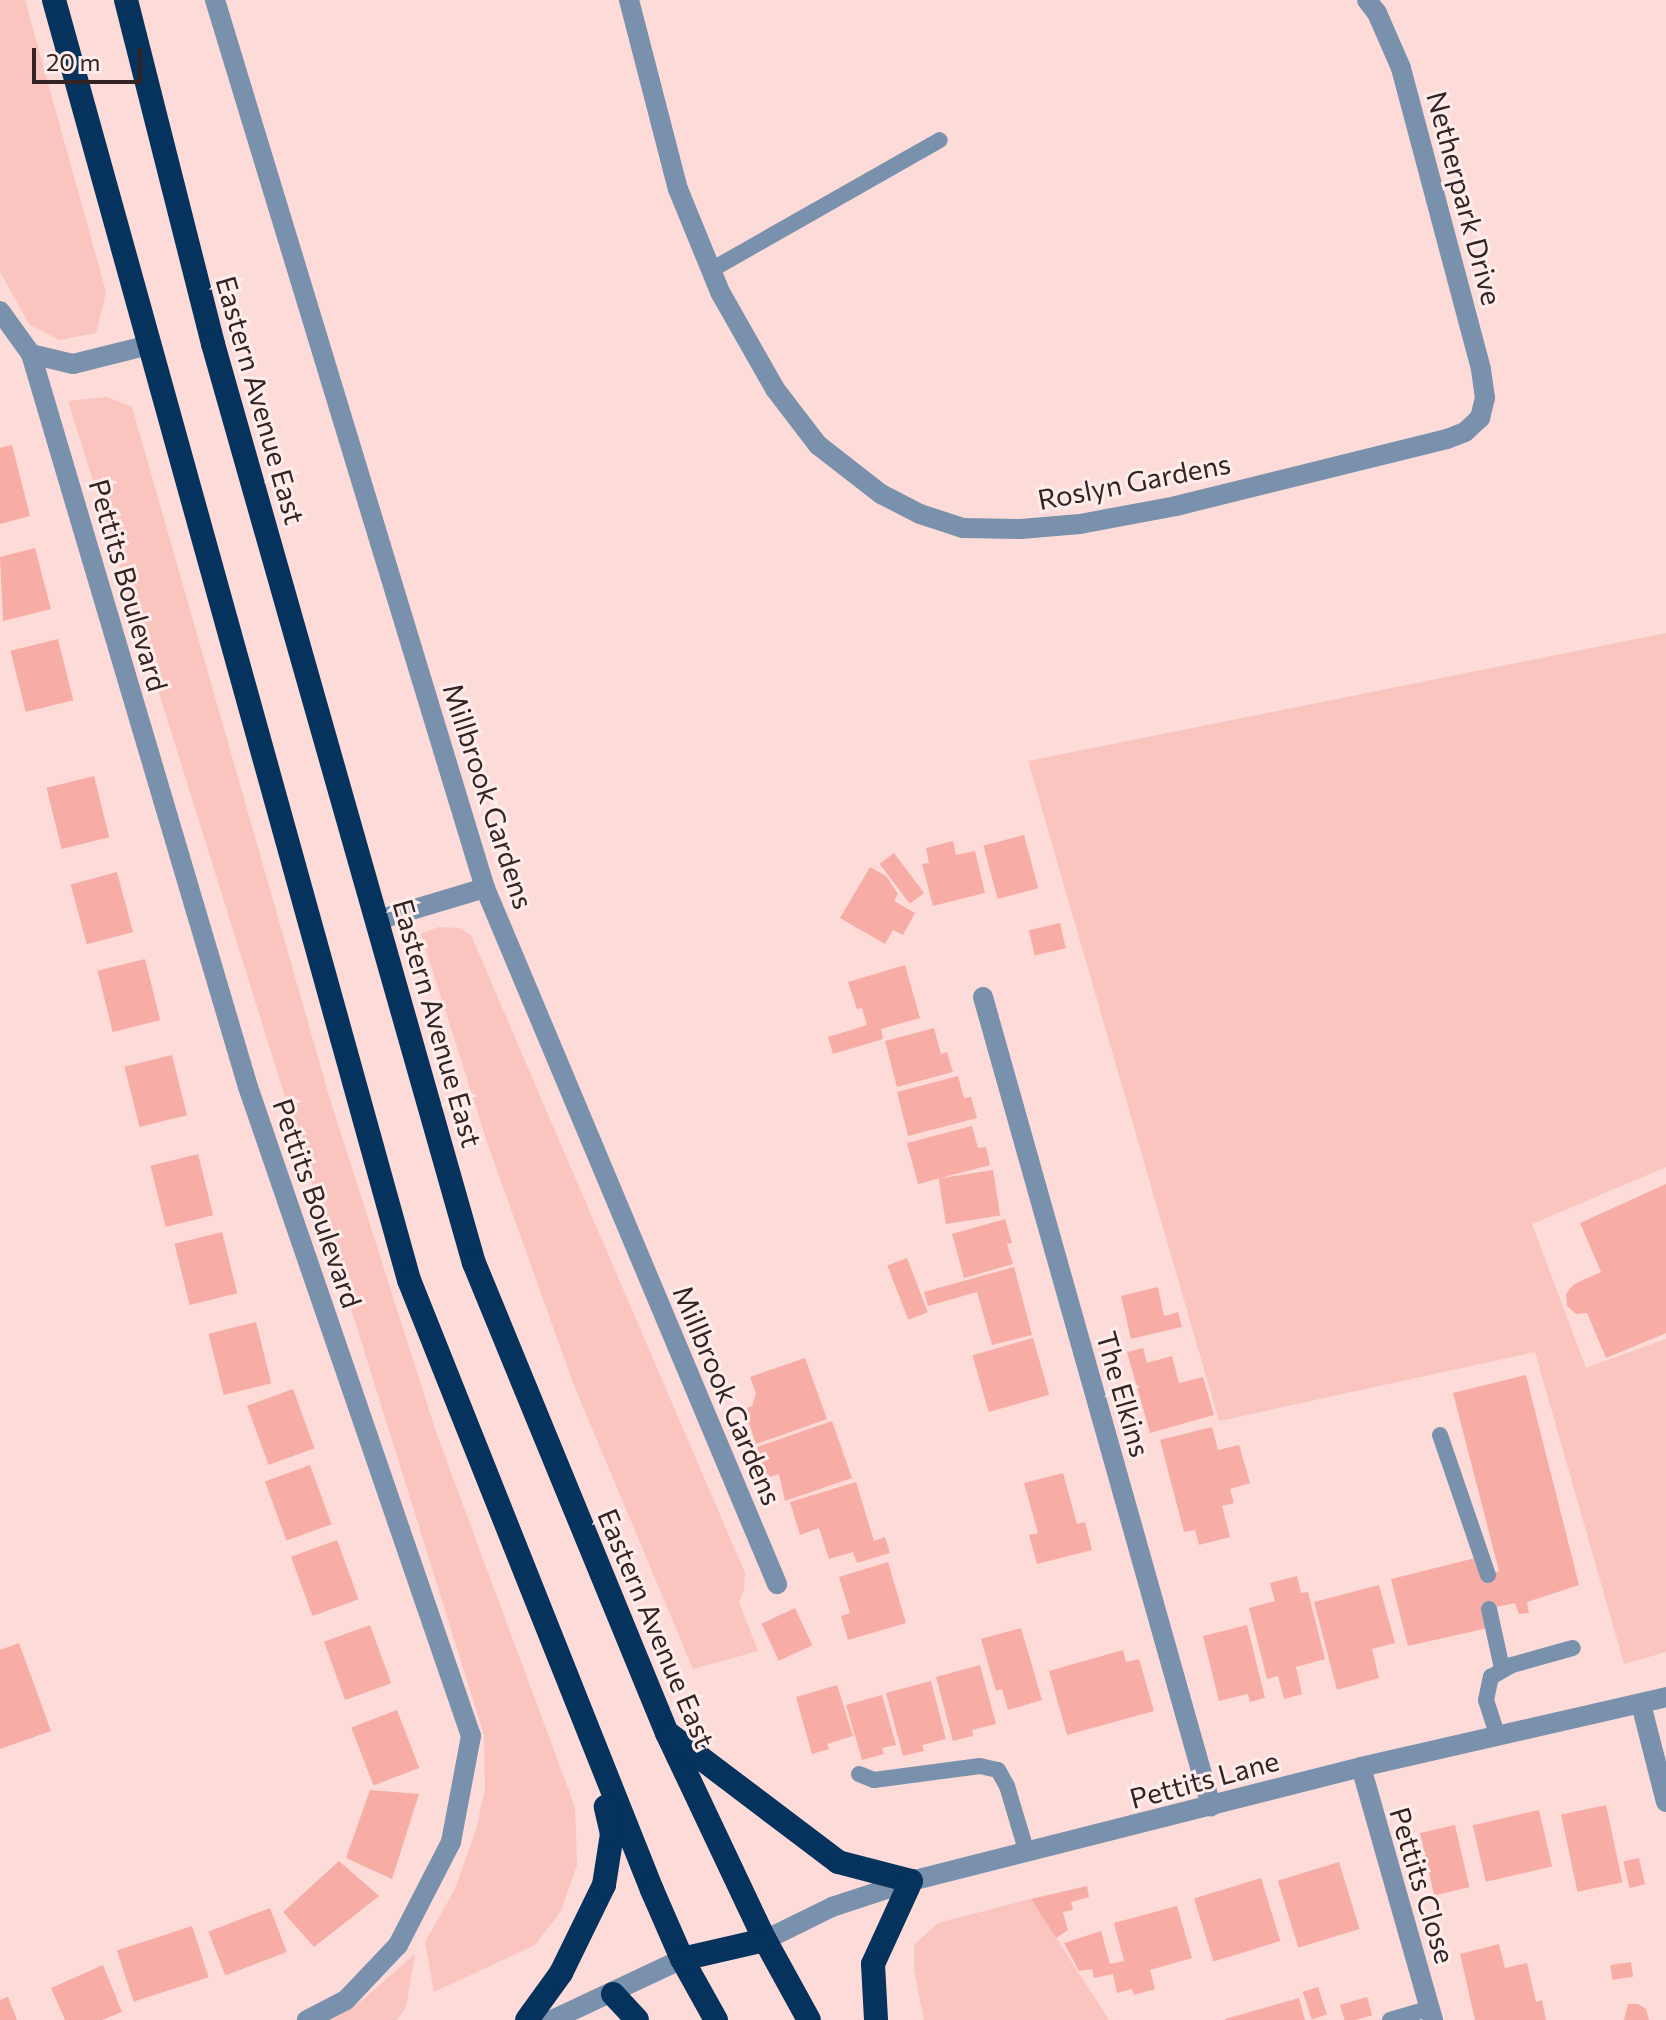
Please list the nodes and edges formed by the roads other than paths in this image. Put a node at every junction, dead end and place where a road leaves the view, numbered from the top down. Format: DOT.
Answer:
graph roads {
  1 [pos="54,0"];
  2 [pos="126,0"];
  3 [pos="215,0"];
  4 [pos="629,0"];
  5 [pos="1367,0"];
  6 [pos="940,140"];
  7 [pos="711,270"];
  8 [pos="0,311"];
  9 [pos="149,345"];
  10 [pos="31,354"];
  11 [pos="1480,418"];
  12 [pos="485,888"];
  13 [pos="378,920"];
  14 [pos="983,997"];
  15 [pos="1440,1435"];
  16 [pos="1488,1575"];
  17 [pos="777,1584"];
  18 [pos="1489,1609"];
  19 [pos="1573,1648"];
  20 [pos="1502,1668"];
  21 [pos="1666,1697"];
  22 [pos="1641,1704"];
  23 [pos="588,1730"];
  24 [pos="667,1733"];
  25 [pos="1498,1737"];
  26 [pos="1361,1767"];
  27 [pos="859,1774"];
  28 [pos="1666,1802"];
  29 [pos="1211,1806"];
  30 [pos="1027,1853"];
  31 [pos="911,1881"];
  32 [pos="765,1940"];
  33 [pos="682,1959"];
  34 [pos="613,1994"];
  35 [pos="1432,2014"];
  36 [pos="307,2020"];
  37 [pos="527,2020"];
  38 [pos="552,2020"];
  39 [pos="637,2020"];
  40 [pos="716,2020"];
  41 [pos="809,2020"];
  42 [pos="876,2020"];
  43 [pos="1390,2020"];
  1 -- 9 [label="highway"];
  2 -- 13 [label="highway, Eastern Avenue East"];
  3 -- 12 [label="street, Millbrook Gardens"];
  4 -- 7 [label="street, Roslyn Gardens"];
  5 -- 11 [label="street, Netherpark Drive"];
  6 -- 7 [label="lane"];
  7 -- 11 [label="street, Roslyn Gardens"];
  8 -- 10 [label="street, Pettits Boulevard"];
  9 -- 10 [label="street"];
  9 -- 23 [label="highway"];
  10 -- 36 [label="street, Pettits Boulevard"];
  12 -- 13 [label="street"];
  12 -- 17 [label="street, Millbrook Gardens"];
  13 -- 24 [label="highway, Eastern Avenue East"];
  14 -- 29 [label="street, The Elkins"];
  15 -- 16 [label="lane"];
  18 -- 20 [label="lane"];
  19 -- 20 [label="lane"];
  20 -- 25 [label="lane"];
  21 -- 22 [label="street, Pettits Lane"];
  22 -- 25 [label="street, Pettits Lane"];
  22 -- 28 [label="street"];
  23 -- 33 [label="highway"];
  23 -- 37 [label="highway"];
  24 -- 31 [label="highway"];
  24 -- 32 [label="highway, Eastern Avenue East"];
  25 -- 26 [label="street, Pettits Lane"];
  26 -- 29 [label="street, Pettits Lane"];
  26 -- 35 [label="street, Pettits Close"];
  27 -- 30 [label="lane"];
  29 -- 30 [label="street, Pettits Lane"];
  30 -- 31 [label="street, Pettits Lane"];
  31 -- 32 [label="street, Pettits Lane"];
  31 -- 42 [label="highway"];
  32 -- 33 [label="highway"];
  32 -- 41 [label="highway, Eastern Avenue East"];
  33 -- 34 [label="street"];
  33 -- 40 [label="highway"];
  34 -- 38 [label="street"];
  34 -- 39 [label="highway"];
  35 -- 43 [label="lane"];
}
